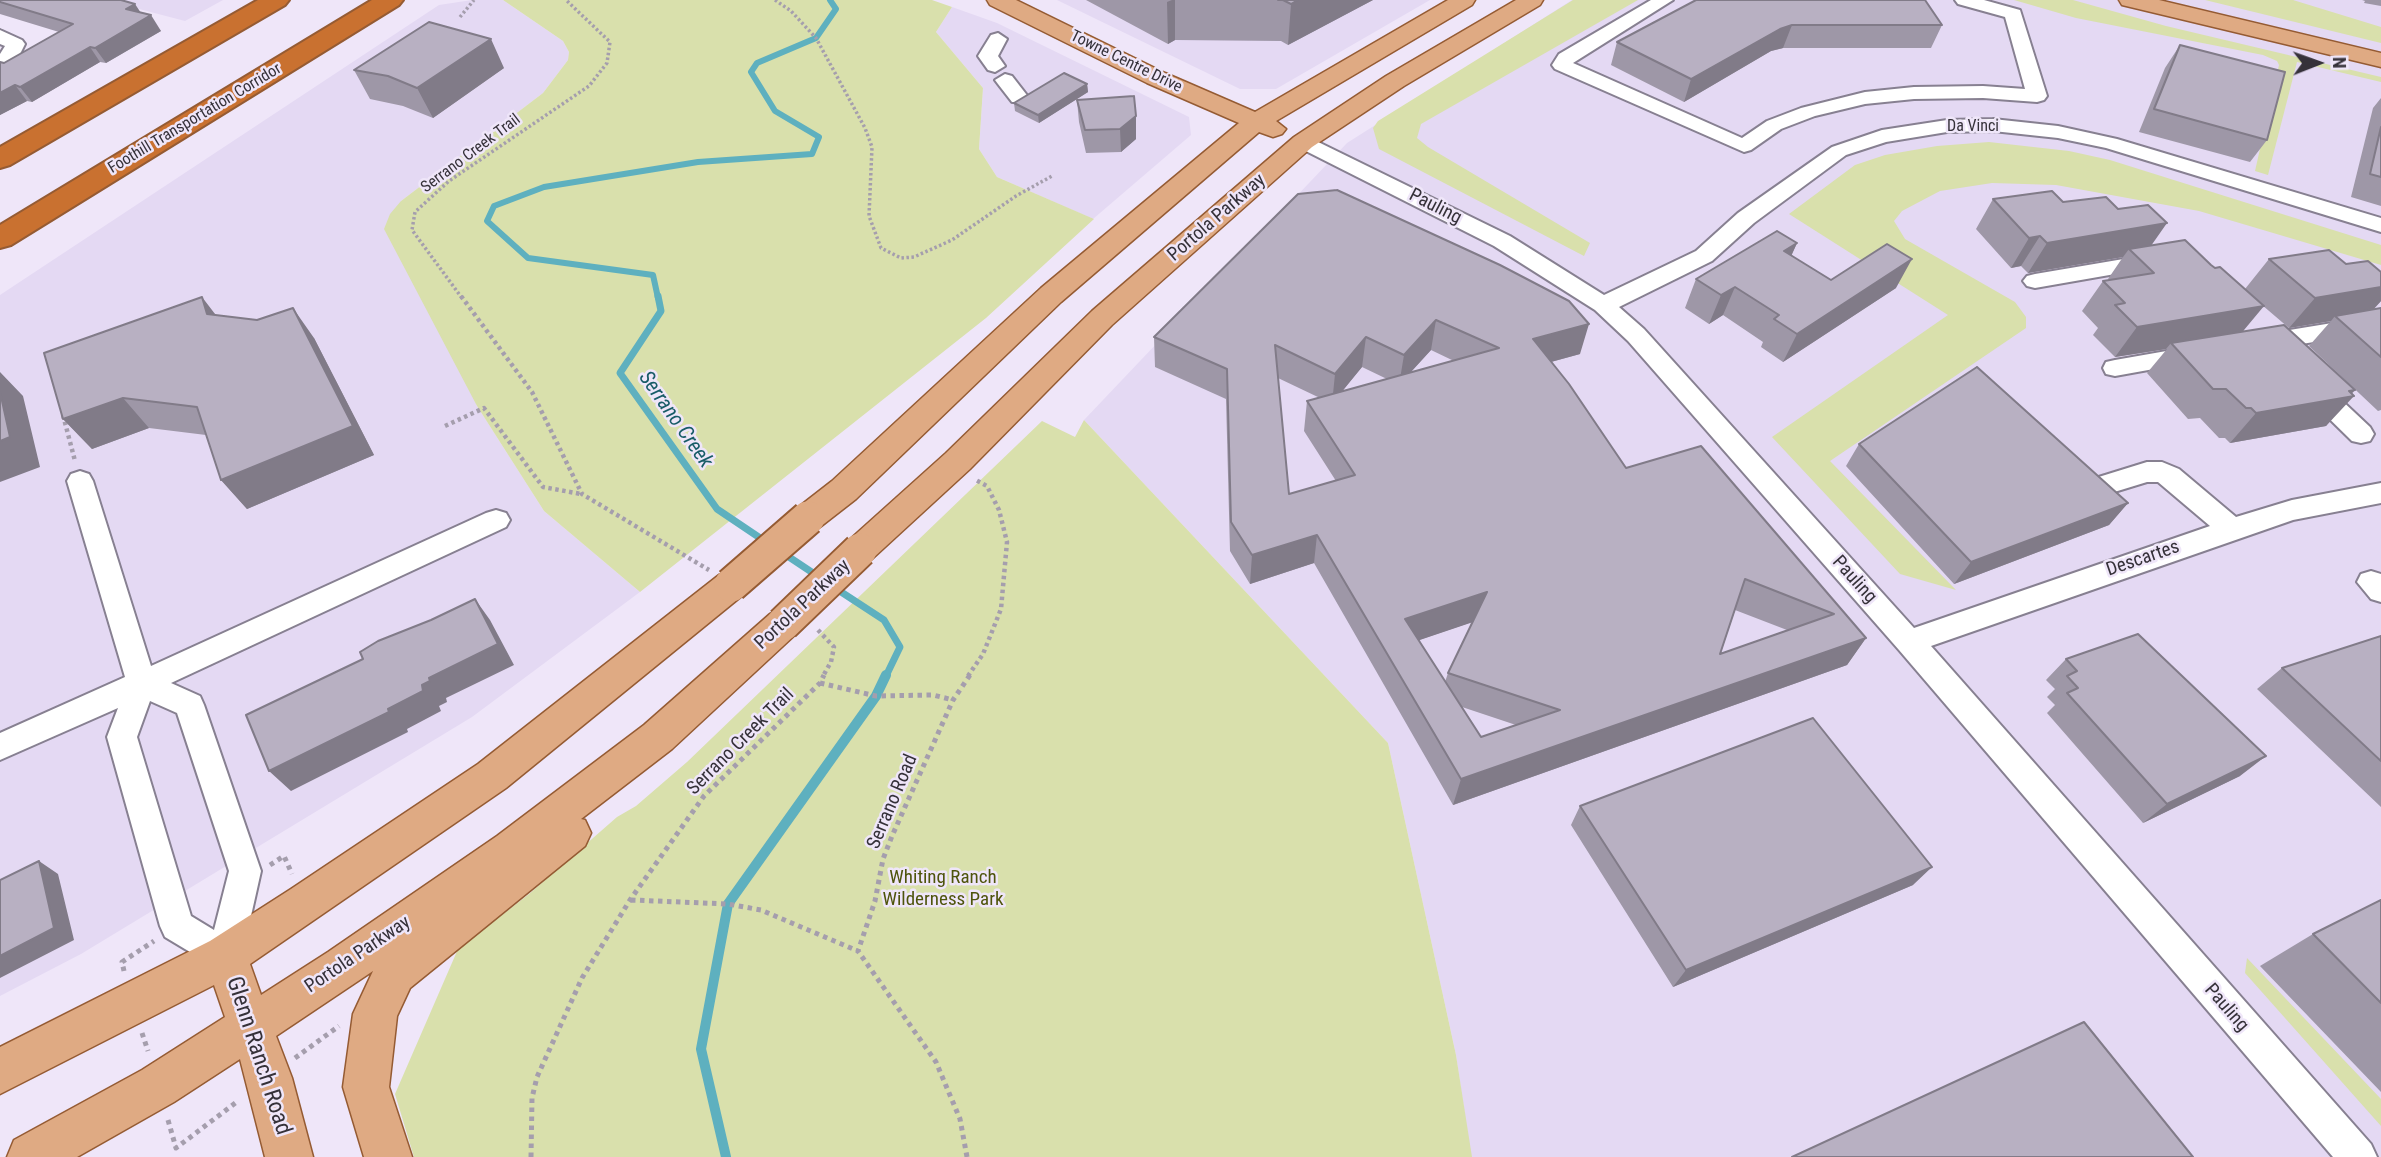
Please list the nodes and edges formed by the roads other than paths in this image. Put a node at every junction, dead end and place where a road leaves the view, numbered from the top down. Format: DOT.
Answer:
graph roads {
  1 [pos="275,0"];
  2 [pos="390,0"];
  3 [pos="998,0"];
  4 [pos="1464,0"];
  5 [pos="1532,0"];
  6 [pos="1664,0"];
  7 [pos="1964,0"];
  8 [pos="2130,0"];
  9 [pos="998,39"];
  10 [pos="8,40"];
  11 [pos="2381,60"];
  12 [pos="0,64"];
  13 [pos="238,93"];
  14 [pos="1019,98"];
  15 [pos="1256,122"];
  16 [pos="1303,142"];
  17 [pos="3,157"];
  18 [pos="2381,225"];
  19 [pos="0,239"];
  20 [pos="0,254"];
  21 [pos="2176,258"];
  22 [pos="2035,281"];
  23 [pos="1603,305"];
  24 [pos="2381,323"];
  25 [pos="2246,324"];
  26 [pos="2266,342"];
  27 [pos="2115,368"];
  28 [pos="2361,434"];
  29 [pos="80,481"];
  30 [pos="2098,487"];
  31 [pos="2381,493"];
  32 [pos="496,520"];
  33 [pos="2232,528"];
  34 [pos="1909,642"];
  35 [pos="142,684"];
  36 [pos="658,737"];
  37 [pos="0,747"];
  38 [pos="225,956"];
  39 [pos="251,1023"];
  40 [pos="0,1071"];
  41 [pos="31,1157"];
  42 [pos="289,1157"];
  43 [pos="388,1157"];
  44 [pos="2358,1157"];
  1 -- 17 [label="highway"];
  2 -- 13 [label="highway, Foothill Transportation Corridor"];
  3 -- 15 [label="main road, Towne Centre Drive"];
  4 -- 15 [label="main road"];
  5 -- 16 [label="main road, Portola Parkway"];
  6 -- 7 [label="street"];
  8 -- 11 [label="main road"];
  9 -- 14 [label="street"];
  10 -- 12 [label="street"];
  13 -- 19 [label="highway, Foothill Transportation Corridor"];
  13 -- 20 [label="highway"];
  15 -- 16 [label="main road, Pauling"];
  15 -- 38 [label="main road, bridge"];
  16 -- 23 [label="street, Pauling"];
  16 -- 36 [label="main road, Portola Parkway, bridge"];
  18 -- 23 [label="street, Da Vinci"];
  21 -- 22 [label="street"];
  23 -- 34 [label="street, Pauling"];
  24 -- 26 [label="street"];
  25 -- 26 [label="street"];
  26 -- 27 [label="street"];
  26 -- 28 [label="street"];
  29 -- 35 [label="street"];
  30 -- 33 [label="street"];
  31 -- 33 [label="street, Descartes"];
  32 -- 35 [label="street"];
  33 -- 34 [label="street, Descartes"];
  34 -- 44 [label="street, Pauling"];
  35 -- 37 [label="street"];
  35 -- 38 [label="street"];
  35 -- 38 [label="street"];
  36 -- 39 [label="main road, Portola Parkway"];
  36 -- 43 [label="main road"];
  38 -- 39 [label="main road, Glenn Ranch Road"];
  38 -- 40 [label="main road"];
  39 -- 41 [label="main road, Portola Parkway"];
  39 -- 42 [label="main road, Glenn Ranch Road"];
}
